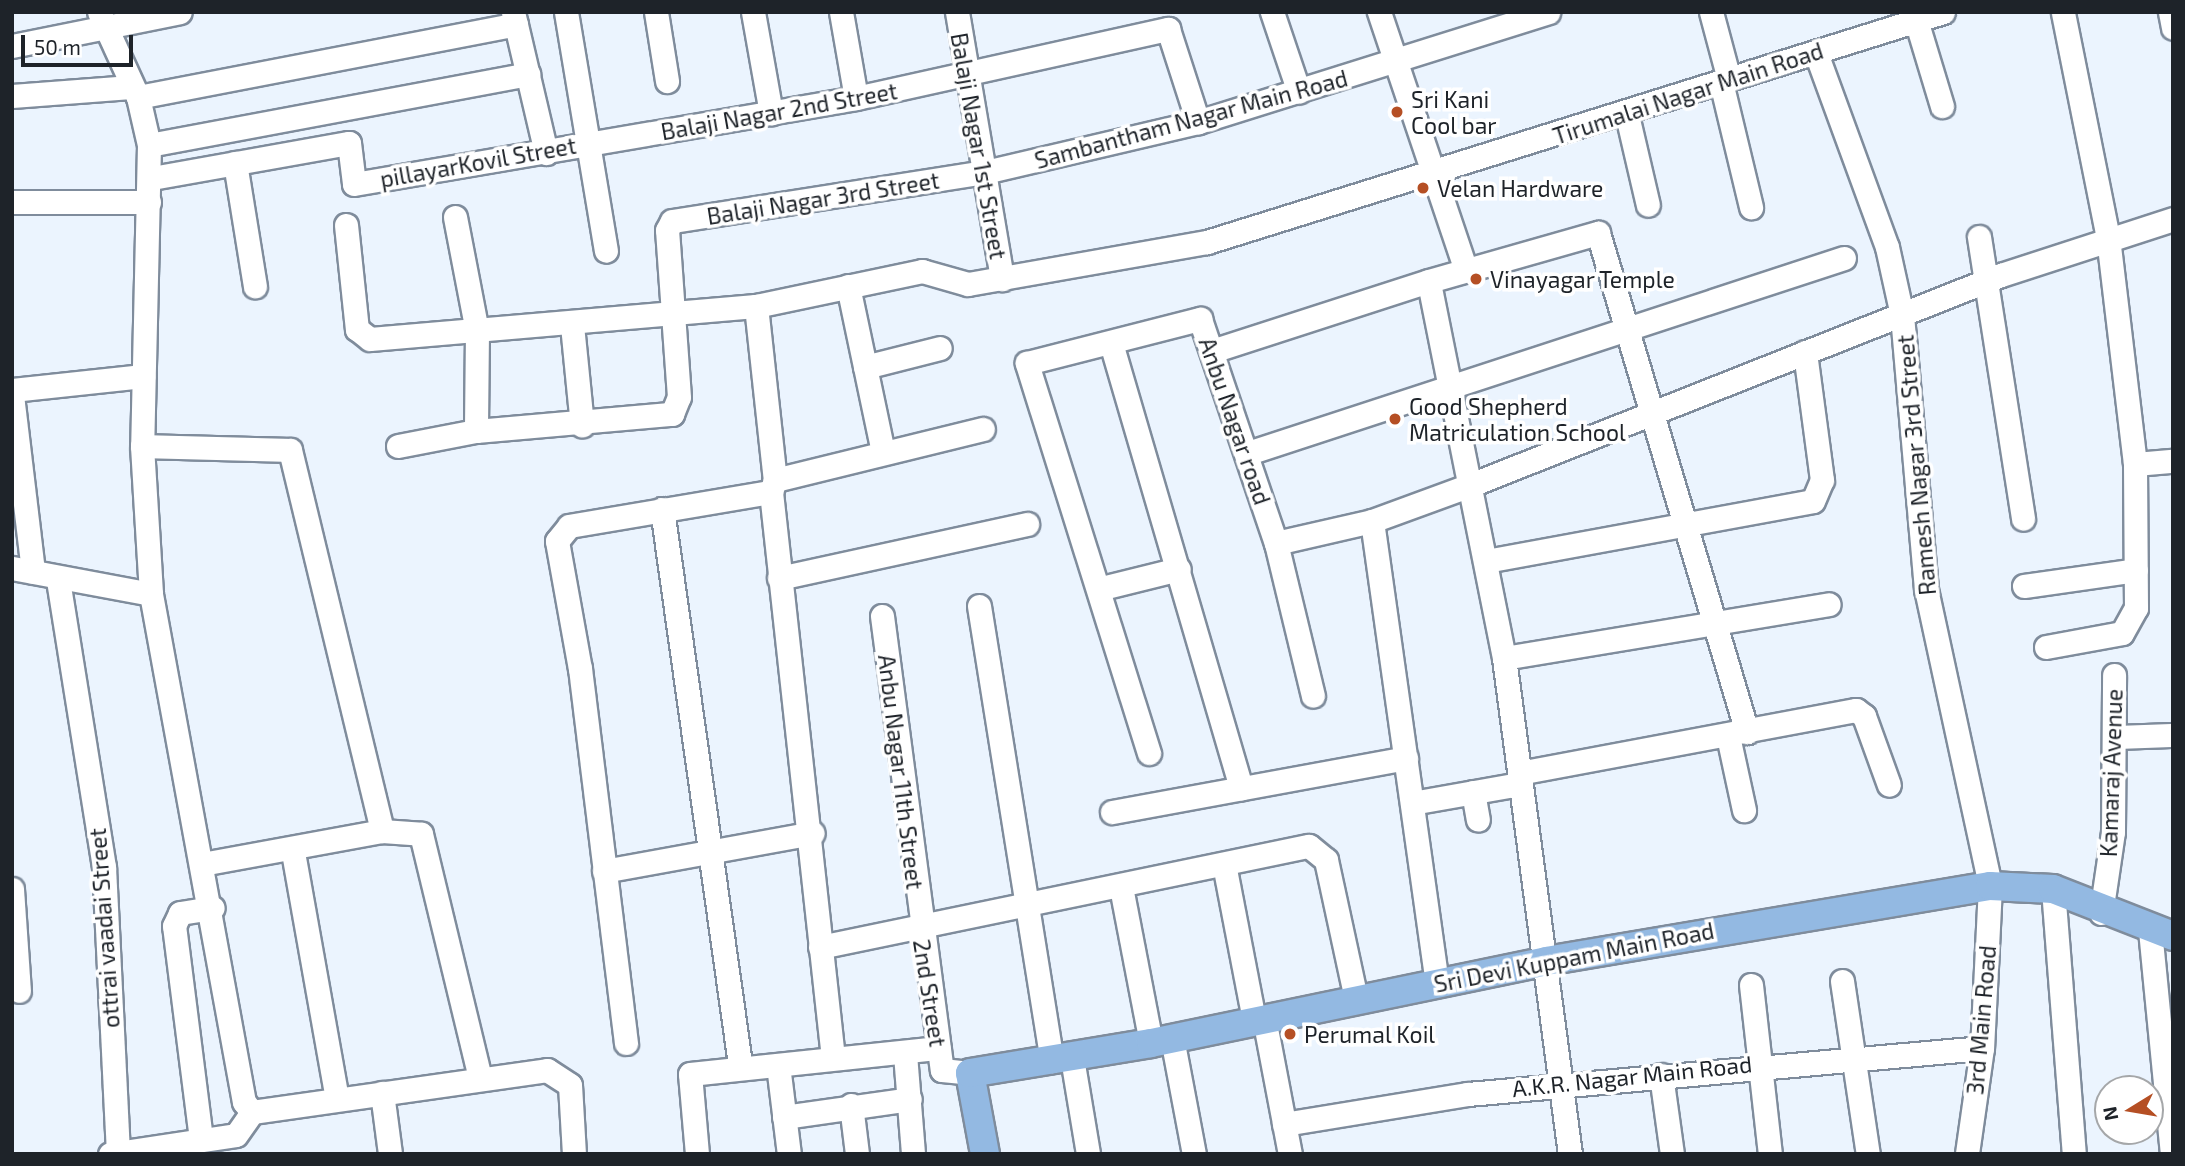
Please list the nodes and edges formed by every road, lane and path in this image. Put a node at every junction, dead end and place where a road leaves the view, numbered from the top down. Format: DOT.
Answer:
graph roads {
  1 [pos="180,12"];
  2 [pos="566,12"];
  3 [pos="656,12"];
  4 [pos="753,12"];
  5 [pos="841,12"];
  6 [pos="957,12"];
  7 [pos="1272,12"];
  8 [pos="1379,12"];
  9 [pos="1548,12"];
  10 [pos="1711,12"];
  11 [pos="1943,12"];
  12 [pos="2063,12"];
  13 [pos="2170,12"];
  14 [pos="514,18"];
  15 [pos="102,19"];
  16 [pos="1916,20"];
  17 [pos="2173,28"];
  18 [pos="12,46"];
  19 [pos="1816,52"];
  20 [pos="1396,63"];
  21 [pos="528,74"];
  22 [pos="967,76"];
  23 [pos="667,81"];
  24 [pos="1725,81"];
  25 [pos="135,92"];
  26 [pos="1299,92"];
  27 [pos="12,96"];
  28 [pos="856,98"];
  29 [pos="1942,106"];
  30 [pos="771,113"];
  31 [pos="1627,115"];
  32 [pos="1198,122"];
  33 [pos="592,142"];
  34 [pos="149,145"];
  35 [pos="546,153"];
  36 [pos="234,163"];
  37 [pos="985,172"];
  38 [pos="1432,173"];
  39 [pos="152,178"];
  40 [pos="12,202"];
  41 [pos="149,202"];
  42 [pos="1648,205"];
  43 [pos="1751,207"];
  44 [pos="455,217"];
  45 [pos="2172,223"];
  46 [pos="346,225"];
  47 [pos="1979,237"];
  48 [pos="2108,238"];
  49 [pos="606,251"];
  50 [pos="1844,258"];
  51 [pos="1466,270"];
  52 [pos="1002,279"];
  53 [pos="1989,280"];
  54 [pos="1429,281"];
  55 [pos="255,286"];
  56 [pos="848,286"];
  57 [pos="756,306"];
  58 [pos="674,313"];
  59 [pos="1902,315"];
  60 [pos="572,324"];
  61 [pos="1629,328"];
  62 [pos="477,331"];
  63 [pos="1111,342"];
  64 [pos="940,348"];
  65 [pos="1212,351"];
  66 [pos="1805,352"];
  67 [pos="865,367"];
  68 [pos="143,376"];
  69 [pos="1454,384"];
  70 [pos="12,393"];
  71 [pos="1657,414"];
  72 [pos="582,426"];
  73 [pos="984,429"];
  74 [pos="476,431"];
  75 [pos="142,446"];
  76 [pos="398,446"];
  77 [pos="883,452"];
  78 [pos="1248,453"];
  79 [pos="2173,461"];
  80 [pos="2134,464"];
  81 [pos="1473,484"];
  82 [pos="773,486"];
  83 [pos="662,509"];
  84 [pos="2023,519"];
  85 [pos="1372,521"];
  86 [pos="1027,524"];
  87 [pos="1687,527"];
  88 [pos="1276,543"];
  89 [pos="1486,561"];
  90 [pos="1179,569"];
  91 [pos="23,570"];
  92 [pos="2136,570"];
  93 [pos="779,578"];
  94 [pos="58,580"];
  95 [pos="2024,586"];
  96 [pos="1102,589"];
  97 [pos="151,594"];
  98 [pos="1829,604"];
  99 [pos="979,606"];
  100 [pos="881,616"];
  101 [pos="1720,624"];
  102 [pos="2046,648"];
  103 [pos="1504,658"];
  104 [pos="2114,675"];
  105 [pos="1314,696"];
  106 [pos="1738,734"];
  107 [pos="2173,735"];
  108 [pos="2115,737"];
  109 [pos="1149,753"];
  110 [pos="1406,758"];
  111 [pos="1520,778"];
  112 [pos="1889,785"];
  113 [pos="1241,788"];
  114 [pos="1473,792"];
  115 [pos="1412,803"];
  116 [pos="1744,810"];
  117 [pos="1112,812"];
  118 [pos="1478,820"];
  119 [pos="382,831"];
  120 [pos="813,833"];
  121 [pos="707,851"];
  122 [pos="293,852"];
  123 [pos="202,864"];
  124 [pos="1224,864"];
  125 [pos="604,871"];
  126 [pos="1990,886"];
  127 [pos="1121,887"];
  128 [pos="12,889"];
  129 [pos="2053,889"];
  130 [pos="1027,907"];
  131 [pos="213,908"];
  132 [pos="2101,913"];
  133 [pos="14,916"];
  134 [pos="920,928"];
  135 [pos="2162,933"];
  136 [pos="820,947"];
  137 [pos="1546,961"];
  138 [pos="1842,981"];
  139 [pos="1437,983"];
  140 [pos="1751,985"];
  141 [pos="19,991"];
  142 [pos="1356,999"];
  143 [pos="1259,1019"];
  144 [pos="1161,1041"];
  145 [pos="626,1043"];
  146 [pos="939,1048"];
  147 [pos="1982,1048"];
  148 [pos="905,1054"];
  149 [pos="1855,1055"];
  150 [pos="833,1058"];
  151 [pos="1062,1060"];
  152 [pos="1760,1063"];
  153 [pos="740,1064"];
  154 [pos="778,1065"];
  155 [pos="970,1073"];
  156 [pos="1661,1074"];
  157 [pos="480,1078"];
  158 [pos="1562,1084"];
  159 [pos="382,1093"];
  160 [pos="337,1099"];
  161 [pos="910,1099"];
  162 [pos="851,1105"];
  163 [pos="252,1112"];
  164 [pos="784,1116"];
  165 [pos="1284,1124"];
  166 [pos="201,1139"];
  167 [pos="237,1144"];
  168 [pos="173,1149"];
  169 [pos="116,1153"];
  170 [pos="390,1154"];
  171 [pos="574,1154"];
  172 [pos="697,1154"];
  173 [pos="789,1154"];
  174 [pos="856,1154"];
  175 [pos="913,1154"];
  176 [pos="985,1154"];
  177 [pos="1088,1154"];
  178 [pos="1194,1154"];
  179 [pos="1290,1154"];
  180 [pos="1570,1154"];
  181 [pos="1672,1154"];
  182 [pos="1770,1154"];
  183 [pos="1868,1154"];
  184 [pos="1967,1154"];
  185 [pos="2074,1154"];
  186 [pos="2172,1154"];
  1 -- 15 [label="street"];
  2 -- 33 [label="street"];
  3 -- 23 [label="street"];
  4 -- 30 [label="street"];
  5 -- 28 [label="street"];
  6 -- 22 [label="street, Balaji Nagar 1st Street"];
  7 -- 26 [label="street"];
  8 -- 20 [label="street"];
  9 -- 20 [label="street, Sambantham Nagar Main Road"];
  10 -- 24 [label="street"];
  11 -- 16 [label="street, Tirumalai Nagar Main Road"];
  12 -- 48 [label="street"];
  13 -- 17 [label="street"];
  14 -- 21 [label="street"];
  14 -- 25 [label="street"];
  15 -- 18 [label="street"];
  15 -- 25 [label="street"];
  16 -- 19 [label="street, Tirumalai Nagar Main Road"];
  16 -- 29 [label="street"];
  19 -- 24 [label="street, Tirumalai Nagar Main Road"];
  19 -- 59 [label="street, Ramesh Nagar 3rd Street"];
  20 -- 26 [label="street, Sambantham Nagar Main Road"];
  20 -- 38 [label="street"];
  21 -- 34 [label="street"];
  21 -- 35 [label="street"];
  22 -- 28 [label="street, Balaji Nagar 2nd Street"];
  22 -- 32 [label="street, Balaji Nagar 2nd Street"];
  22 -- 37 [label="street, Balaji Nagar 1st Street"];
  24 -- 31 [label="street, Tirumalai Nagar Main Road"];
  24 -- 43 [label="street"];
  25 -- 27 [label="street"];
  25 -- 34 [label="street"];
  26 -- 32 [label="street, Sambantham Nagar Main Road"];
  28 -- 30 [label="street, Balaji Nagar 2nd Street"];
  30 -- 33 [label="street, Balaji Nagar 2nd Street"];
  31 -- 38 [label="street, Tirumalai Nagar Main Road"];
  31 -- 42 [label="street"];
  32 -- 37 [label="street, Sambantham Nagar Main Road"];
  33 -- 35 [label="street, pillayarKovil Street"];
  33 -- 49 [label="street"];
  34 -- 39 [label="street"];
  35 -- 36 [label="street, pillayarKovil Street"];
  36 -- 39 [label="street, pillayarKovil Street"];
  36 -- 55 [label="street"];
  37 -- 52 [label="street, Balaji Nagar 1st Street"];
  37 -- 58 [label="street, Balaji Nagar 3rd Street"];
  38 -- 51 [label="street"];
  38 -- 52 [label="street, Tirumalai Nagar Main Road"];
  39 -- 41 [label="street"];
  40 -- 41 [label="street"];
  41 -- 68 [label="street"];
  44 -- 62 [label="street"];
  45 -- 48 [label="street"];
  46 -- 62 [label="street, Tirumalai Nagar Main Road"];
  47 -- 53 [label="street"];
  48 -- 53 [label="street"];
  48 -- 80 [label="street"];
  50 -- 61 [label="street"];
  51 -- 54 [label="street"];
  51 -- 61 [label="street"];
  52 -- 56 [label="street, Tirumalai Nagar Main Road"];
  53 -- 59 [label="street"];
  53 -- 84 [label="street"];
  54 -- 65 [label="street"];
  54 -- 69 [label="street"];
  56 -- 57 [label="street, Tirumalai Nagar Main Road"];
  56 -- 67 [label="street"];
  57 -- 58 [label="street, Tirumalai Nagar Main Road"];
  57 -- 82 [label="street"];
  58 -- 60 [label="street, Tirumalai Nagar Main Road"];
  58 -- 72 [label="street"];
  59 -- 66 [label="street"];
  59 -- 126 [label="street, Ramesh Nagar 3rd Street"];
  60 -- 62 [label="street, Tirumalai Nagar Main Road"];
  60 -- 72 [label="street"];
  61 -- 69 [label="street"];
  61 -- 71 [label="street"];
  62 -- 74 [label="street"];
  63 -- 65 [label="street, Anbu Nagar road"];
  63 -- 90 [label="street"];
  63 -- 96 [label="street, Anbu Nagar road"];
  64 -- 67 [label="street"];
  65 -- 78 [label="street, Anbu Nagar road"];
  66 -- 71 [label="street"];
  66 -- 87 [label="street"];
  67 -- 77 [label="street"];
  68 -- 70 [label="street"];
  68 -- 75 [label="street"];
  69 -- 78 [label="street"];
  69 -- 81 [label="street"];
  70 -- 91 [label="street"];
  71 -- 81 [label="street"];
  71 -- 87 [label="street"];
  72 -- 74 [label="street"];
  73 -- 77 [label="street"];
  74 -- 76 [label="street"];
  75 -- 97 [label="street"];
  75 -- 119 [label="street"];
  77 -- 82 [label="street"];
  78 -- 88 [label="street, Anbu Nagar road"];
  79 -- 80 [label="street"];
  80 -- 92 [label="street"];
  81 -- 85 [label="street"];
  81 -- 89 [label="street"];
  82 -- 83 [label="street"];
  82 -- 93 [label="street"];
  83 -- 121 [label="street"];
  83 -- 125 [label="street"];
  85 -- 88 [label="street"];
  85 -- 110 [label="street"];
  86 -- 93 [label="street"];
  87 -- 89 [label="street"];
  87 -- 101 [label="street"];
  88 -- 105 [label="street, Anbu Nagar road"];
  89 -- 103 [label="street"];
  90 -- 96 [label="street"];
  90 -- 113 [label="street"];
  91 -- 94 [label="street"];
  92 -- 95 [label="street"];
  92 -- 102 [label="street"];
  93 -- 120 [label="street"];
  94 -- 97 [label="street"];
  94 -- 169 [label="street, ottrai vaadai Street"];
  96 -- 109 [label="street"];
  97 -- 123 [label="street"];
  98 -- 101 [label="street"];
  99 -- 130 [label="street"];
  100 -- 134 [label="street, Anbu Nagar 11th Street"];
  101 -- 103 [label="street"];
  101 -- 106 [label="street"];
  103 -- 111 [label="street"];
  104 -- 108 [label="street, Kamaraj Avenue"];
  106 -- 111 [label="street"];
  106 -- 112 [label="street"];
  106 -- 116 [label="street"];
  107 -- 108 [label="street"];
  108 -- 132 [label="street, Kamaraj Avenue"];
  110 -- 113 [label="street"];
  110 -- 115 [label="street"];
  111 -- 114 [label="street"];
  111 -- 137 [label="street"];
  113 -- 117 [label="street"];
  114 -- 115 [label="street"];
  114 -- 118 [label="street"];
  115 -- 139 [label="street"];
  119 -- 122 [label="street"];
  119 -- 157 [label="street"];
  120 -- 121 [label="street"];
  120 -- 136 [label="street"];
  121 -- 125 [label="street"];
  121 -- 153 [label="street"];
  122 -- 123 [label="street"];
  122 -- 160 [label="street"];
  123 -- 131 [label="street"];
  124 -- 127 [label="street"];
  124 -- 142 [label="street"];
  124 -- 143 [label="street"];
  125 -- 145 [label="street"];
  126 -- 129 [label="main road, Sri Devi Kuppam Main Road"];
  126 -- 137 [label="main road, Sri Devi Kuppam Main Road"];
  126 -- 147 [label="street, 3rd Main Road"];
  127 -- 130 [label="street"];
  127 -- 144 [label="street"];
  128 -- 133 [label="street"];
  129 -- 132 [label="main road, Sri Devi Kuppam Main Road"];
  129 -- 185 [label="street"];
  130 -- 134 [label="street"];
  130 -- 151 [label="street"];
  131 -- 163 [label="street"];
  131 -- 166 [label="street"];
  132 -- 135 [label="main road, Sri Devi Kuppam Main Road"];
  133 -- 141 [label="street"];
  134 -- 136 [label="street"];
  134 -- 146 [label="street, 2nd Street"];
  135 -- 186 [label="street"];
  136 -- 150 [label="street"];
  137 -- 139 [label="main road, Sri Devi Kuppam Main Road"];
  137 -- 158 [label="street"];
  138 -- 149 [label="street"];
  139 -- 142 [label="main road, Sri Devi Kuppam Main Road"];
  140 -- 152 [label="street"];
  142 -- 143 [label="main road, Sri Devi Kuppam Main Road"];
  143 -- 144 [label="main road, Sri Devi Kuppam Main Road"];
  143 -- 165 [label="street"];
  144 -- 151 [label="main road, Sri Devi Kuppam Main Road"];
  144 -- 178 [label="street"];
  146 -- 148 [label="street"];
  146 -- 155 [label="street, 2nd Street"];
  147 -- 149 [label="street, A.K.R. Nagar Main Road"];
  147 -- 184 [label="street, 3rd Main Road"];
  148 -- 150 [label="street"];
  148 -- 161 [label="street"];
  149 -- 152 [label="street, A.K.R. Nagar Main Road"];
  149 -- 183 [label="street"];
  150 -- 154 [label="street"];
  151 -- 155 [label="main road, Sri Devi Kuppam Main Road"];
  151 -- 177 [label="street"];
  152 -- 156 [label="street, A.K.R. Nagar Main Road"];
  152 -- 182 [label="street"];
  153 -- 154 [label="street"];
  153 -- 172 [label="street"];
  154 -- 164 [label="street"];
  155 -- 176 [label="main road"];
  156 -- 158 [label="street, A.K.R. Nagar Main Road"];
  156 -- 181 [label="street"];
  157 -- 159 [label="street"];
  157 -- 171 [label="street"];
  158 -- 165 [label="street, A.K.R. Nagar Main Road"];
  158 -- 180 [label="street"];
  159 -- 160 [label="street"];
  159 -- 170 [label="street"];
  160 -- 163 [label="street"];
  161 -- 162 [label="street"];
  161 -- 175 [label="street"];
  162 -- 164 [label="street"];
  162 -- 174 [label="street"];
  163 -- 167 [label="street"];
  164 -- 173 [label="street"];
  165 -- 179 [label="street"];
  166 -- 167 [label="street"];
  166 -- 168 [label="street"];
  168 -- 169 [label="street"];
}
